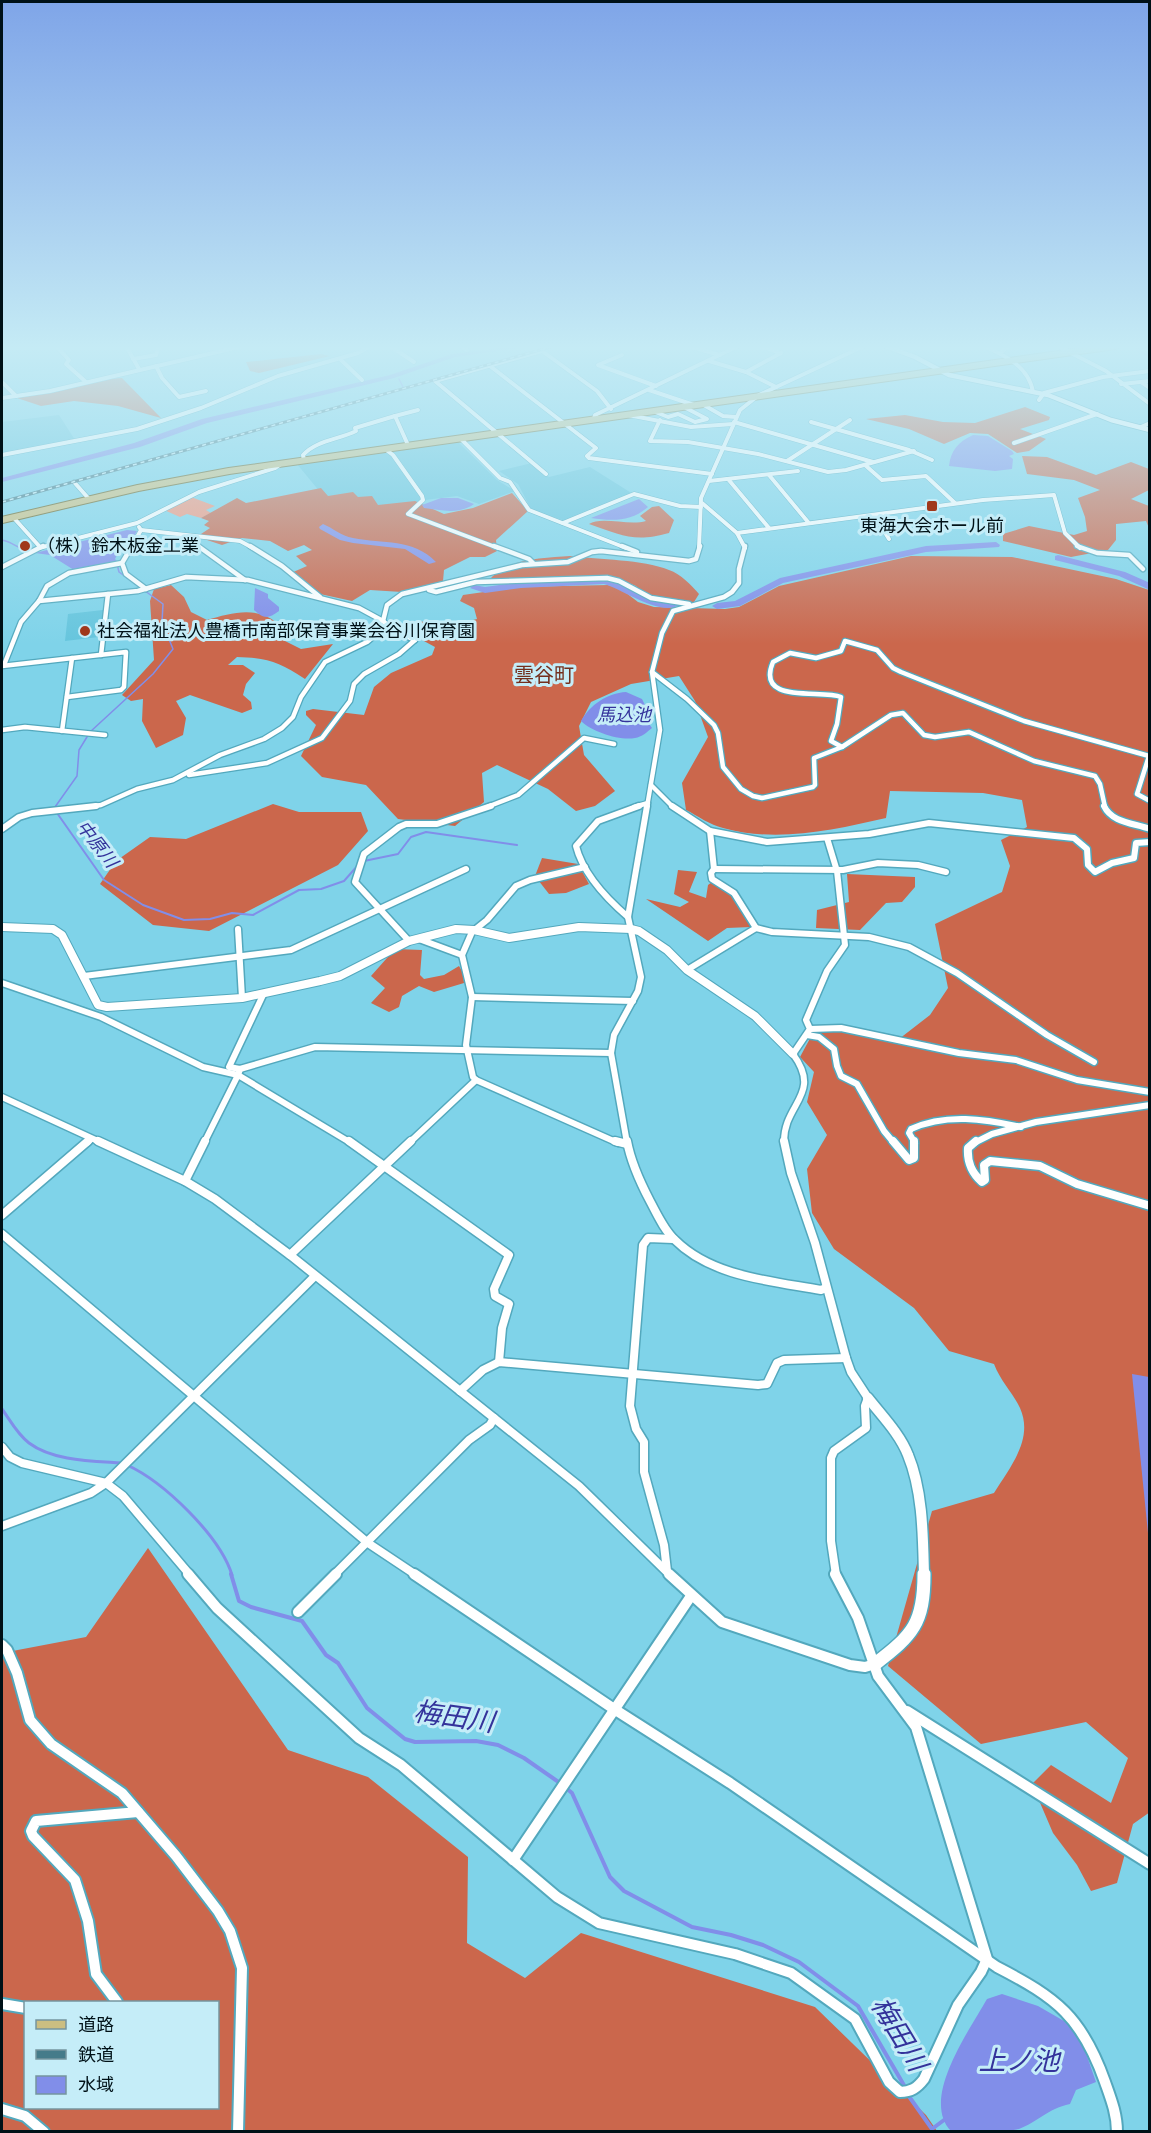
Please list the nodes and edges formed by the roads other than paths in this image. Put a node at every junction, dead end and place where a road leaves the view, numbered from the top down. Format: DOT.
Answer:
graph roads {
  1 [pos="51,446"];
  2 [pos="314,446"];
  3 [pos="405,446"];
  4 [pos="468,446"];
  5 [pos="513,446"];
  6 [pos="593,446"];
  7 [pos="706,446"];
  8 [pos="724,446"];
  9 [pos="810,446"];
  10 [pos="817,446"];
  11 [pos="892,446"];
  12 [pos="385,449"];
  13 [pos="723,449"];
  14 [pos="914,452"];
  15 [pos="2,455"];
  16 [pos="304,460"];
  17 [pos="932,460"];
  18 [pos="787,461"];
  19 [pos="873,462"];
  20 [pos="282,463"];
  21 [pos="865,465"];
  22 [pos="798,471"];
  23 [pos="546,474"];
  24 [pos="712,474"];
  25 [pos="769,475"];
  26 [pos="728,480"];
  27 [pos="709,481"];
  28 [pos="74,482"];
  29 [pos="89,499"];
  30 [pos="955,503"];
  31 [pos="702,505"];
  32 [pos="874,515"];
  33 [pos="13,517"];
  34 [pos="2,520"];
  35 [pos="808,522"];
  36 [pos="137,523"];
  37 [pos="563,523"];
  38 [pos="769,528"];
  39 [pos="141,530"];
  40 [pos="737,533"];
  41 [pos="180,534"];
  42 [pos="889,539"];
  43 [pos="36,550"];
  44 [pos="641,555"];
  45 [pos="533,563"];
  46 [pos="119,564"];
  47 [pos="2,567"];
  48 [pos="1143,569"];
  49 [pos="245,580"];
  50 [pos="427,589"];
  51 [pos="143,590"];
  52 [pos="108,594"];
  53 [pos="320,597"];
  54 [pos="39,601"];
  55 [pos="690,604"];
  56 [pos="385,623"];
  57 [pos="101,655"];
  58 [pos="72,658"];
  59 [pos="3,666"];
  60 [pos="652,672"];
  61 [pos="67,697"];
  62 [pos="2,730"];
  63 [pos="62,731"];
  64 [pos="105,735"];
  65 [pos="614,744"];
  66 [pos="842,747"];
  67 [pos="1149,750"];
  68 [pos="1142,754"];
  69 [pos="185,775"];
  70 [pos="651,785"];
  71 [pos="1149,801"];
  72 [pos="648,803"];
  73 [pos="2,829"];
  74 [pos="1149,829"];
  75 [pos="710,831"];
  76 [pos="827,838"];
  77 [pos="1149,842"];
  78 [pos="585,867"];
  79 [pos="714,868"];
  80 [pos="466,869"];
  81 [pos="837,871"];
  82 [pos="946,872"];
  83 [pos="380,908"];
  84 [pos="628,917"];
  85 [pos="2,927"];
  86 [pos="756,928"];
  87 [pos="238,929"];
  88 [pos="631,929"];
  89 [pos="474,930"];
  90 [pos="844,934"];
  91 [pos="419,939"];
  92 [pos="409,941"];
  93 [pos="462,955"];
  94 [pos="239,956"];
  95 [pos="687,970"];
  96 [pos="84,976"];
  97 [pos="2,983"];
  98 [pos="264,993"];
  99 [pos="471,997"];
  100 [pos="242,998"];
  101 [pos="633,1001"];
  102 [pos="107,1007"];
  103 [pos="101,1017"];
  104 [pos="808,1032"];
  105 [pos="468,1051"];
  106 [pos="611,1053"];
  107 [pos="793,1054"];
  108 [pos="1094,1062"];
  109 [pos="239,1072"];
  110 [pos="476,1080"];
  111 [pos="1149,1092"];
  112 [pos="2,1097"];
  113 [pos="1149,1105"];
  114 [pos="1025,1129"];
  115 [pos="91,1139"];
  116 [pos="627,1144"];
  117 [pos="384,1166"];
  118 [pos="185,1181"];
  119 [pos="1149,1206"];
  120 [pos="2,1215"];
  121 [pos="2,1234"];
  122 [pos="673,1239"];
  123 [pos="290,1255"];
  124 [pos="315,1276"];
  125 [pos="826,1288"];
  126 [pos="846,1358"];
  127 [pos="499,1362"];
  128 [pos="634,1375"];
  129 [pos="460,1391"];
  130 [pos="194,1395"];
  131 [pos="868,1398"];
  132 [pos="494,1418"];
  133 [pos="2,1447"];
  134 [pos="106,1483"];
  135 [pos="2,1527"];
  136 [pos="368,1543"];
  137 [pos="667,1571"];
  138 [pos="691,1596"];
  139 [pos="298,1612"];
  140 [pos="2,1645"];
  141 [pos="875,1664"];
  142 [pos="614,1709"];
  143 [pos="905,1710"];
  144 [pos="138,1812"];
  145 [pos="513,1860"];
  146 [pos="1149,1864"];
  147 [pos="987,1959"];
  148 [pos="116,2001"];
  149 [pos="2,2004"];
  150 [pos="24,2008"];
  151 [pos="2,2109"];
  152 [pos="44,2132"];
  153 [pos="238,2132"];
  154 [pos="1117,2132"];
  1 -- 15 [label="street"];
  2 -- 16 [label="street"];
  3 -- 12 [label="main road"];
  4 -- 37 [label="street"];
  5 -- 23 [label="street"];
  6 -- 24 [label="street"];
  7 -- 13 [label="street"];
  8 -- 13 [label="street"];
  9 -- 18 [label="street"];
  10 -- 19 [label="street"];
  11 -- 14 [label="street"];
  12 -- 16 [label="main road"];
  12 -- 45 [label="street"];
  13 -- 18 [label="street"];
  13 -- 24 [label="street"];
  14 -- 17 [label="street"];
  14 -- 19 [label="street"];
  16 -- 20 [label="main road"];
  18 -- 21 [label="street"];
  19 -- 21 [label="street"];
  20 -- 29 [label="main road"];
  20 -- 36 [label="street"];
  21 -- 30 [label="street"];
  22 -- 25 [label="street"];
  24 -- 27 [label="street"];
  25 -- 26 [label="street"];
  25 -- 35 [label="street"];
  26 -- 27 [label="street"];
  26 -- 38 [label="street"];
  27 -- 31 [label="street"];
  28 -- 29 [label="street"];
  29 -- 33 [label="main road"];
  30 -- 32 [label="street"];
  30 -- 48 [label="street"];
  31 -- 37 [label="street"];
  31 -- 40 [label="street"];
  31 -- 44 [label="street"];
  32 -- 35 [label="street"];
  32 -- 42 [label="street"];
  33 -- 34 [label="main road"];
  33 -- 43 [label="street"];
  35 -- 38 [label="street"];
  36 -- 39 [label="street"];
  36 -- 43 [label="street"];
  37 -- 44 [label="street"];
  38 -- 40 [label="street"];
  39 -- 41 [label="street"];
  39 -- 46 [label="street"];
  40 -- 55 [label="street"];
  41 -- 49 [label="street"];
  41 -- 53 [label="street"];
  43 -- 47 [label="street"];
  44 -- 45 [label="street"];
  45 -- 50 [label="street"];
  46 -- 51 [label="street"];
  46 -- 54 [label="street"];
  49 -- 51 [label="street"];
  49 -- 53 [label="street"];
  50 -- 55 [label="street"];
  50 -- 56 [label="street"];
  51 -- 52 [label="street"];
  52 -- 54 [label="street"];
  52 -- 57 [label="street"];
  53 -- 56 [label="street"];
  54 -- 59 [label="street"];
  55 -- 60 [label="street"];
  56 -- 69 [label="street"];
  56 -- 69 [label="street"];
  57 -- 58 [label="street"];
  57 -- 61 [label="street"];
  58 -- 59 [label="street"];
  58 -- 61 [label="street"];
  60 -- 66 [label="street"];
  60 -- 70 [label="street"];
  61 -- 63 [label="street"];
  62 -- 63 [label="street"];
  63 -- 64 [label="street"];
  65 -- 83 [label="street"];
  66 -- 68 [label="street"];
  66 -- 74 [label="street"];
  67 -- 68 [label="street"];
  68 -- 71 [label="street"];
  69 -- 73 [label="street"];
  70 -- 72 [label="street"];
  70 -- 75 [label="street"];
  72 -- 78 [label="street"];
  72 -- 84 [label="street"];
  75 -- 76 [label="street"];
  75 -- 79 [label="street"];
  76 -- 77 [label="street"];
  76 -- 81 [label="street"];
  78 -- 84 [label="street"];
  78 -- 89 [label="street"];
  79 -- 81 [label="street"];
  79 -- 86 [label="street"];
  80 -- 83 [label="street"];
  81 -- 82 [label="street"];
  81 -- 90 [label="street"];
  83 -- 92 [label="street"];
  83 -- 94 [label="street"];
  84 -- 88 [label="street"];
  85 -- 96 [label="street"];
  86 -- 90 [label="street"];
  86 -- 95 [label="street"];
  87 -- 94 [label="street"];
  88 -- 89 [label="street"];
  88 -- 95 [label="street"];
  88 -- 101 [label="street"];
  89 -- 91 [label="street"];
  89 -- 93 [label="street"];
  90 -- 104 [label="street"];
  90 -- 108 [label="street"];
  91 -- 92 [label="street"];
  91 -- 93 [label="street"];
  92 -- 98 [label="street"];
  93 -- 99 [label="street"];
  94 -- 96 [label="street"];
  94 -- 100 [label="street"];
  95 -- 107 [label="street"];
  96 -- 102 [label="street"];
  97 -- 103 [label="street"];
  98 -- 100 [label="street"];
  98 -- 109 [label="street"];
  99 -- 101 [label="street"];
  99 -- 105 [label="street"];
  100 -- 102 [label="street"];
  101 -- 106 [label="street"];
  102 -- 103 [label="street"];
  103 -- 109 [label="street"];
  104 -- 107 [label="street"];
  104 -- 111 [label="street"];
  104 -- 114 [label="street"];
  105 -- 106 [label="street"];
  105 -- 109 [label="street"];
  105 -- 110 [label="street"];
  106 -- 116 [label="street"];
  107 -- 125 [label="street"];
  109 -- 117 [label="street"];
  109 -- 118 [label="street"];
  110 -- 116 [label="street"];
  110 -- 117 [label="street"];
  112 -- 115 [label="street"];
  113 -- 114 [label="street"];
  114 -- 119 [label="street"];
  115 -- 118 [label="street"];
  115 -- 120 [label="street"];
  116 -- 122 [label="street"];
  117 -- 123 [label="street"];
  117 -- 127 [label="street"];
  118 -- 123 [label="street"];
  121 -- 130 [label="street"];
  122 -- 125 [label="street"];
  122 -- 128 [label="street"];
  123 -- 124 [label="street"];
  124 -- 129 [label="street"];
  124 -- 130 [label="street"];
  125 -- 126 [label="street"];
  126 -- 128 [label="street"];
  126 -- 131 [label="street"];
  127 -- 128 [label="street"];
  127 -- 129 [label="street"];
  128 -- 137 [label="street"];
  129 -- 132 [label="street"];
  130 -- 134 [label="street"];
  130 -- 136 [label="street"];
  131 -- 141 [label="street"];
  131 -- 141 [label="street"];
  132 -- 136 [label="street"];
  132 -- 137 [label="street"];
  133 -- 134 [label="street"];
  134 -- 135 [label="street"];
  134 -- 145 [label="street"];
  136 -- 139 [label="street"];
  136 -- 142 [label="street"];
  137 -- 138 [label="street"];
  138 -- 141 [label="street"];
  138 -- 142 [label="street"];
  140 -- 144 [label="street"];
  141 -- 143 [label="street"];
  142 -- 145 [label="street"];
  142 -- 147 [label="street"];
  143 -- 146 [label="street"];
  143 -- 147 [label="street"];
  144 -- 148 [label="street"];
  144 -- 153 [label="street"];
  145 -- 147 [label="street"];
  147 -- 154 [label="street"];
  149 -- 150 [label="street"];
  151 -- 152 [label="street"];
}
